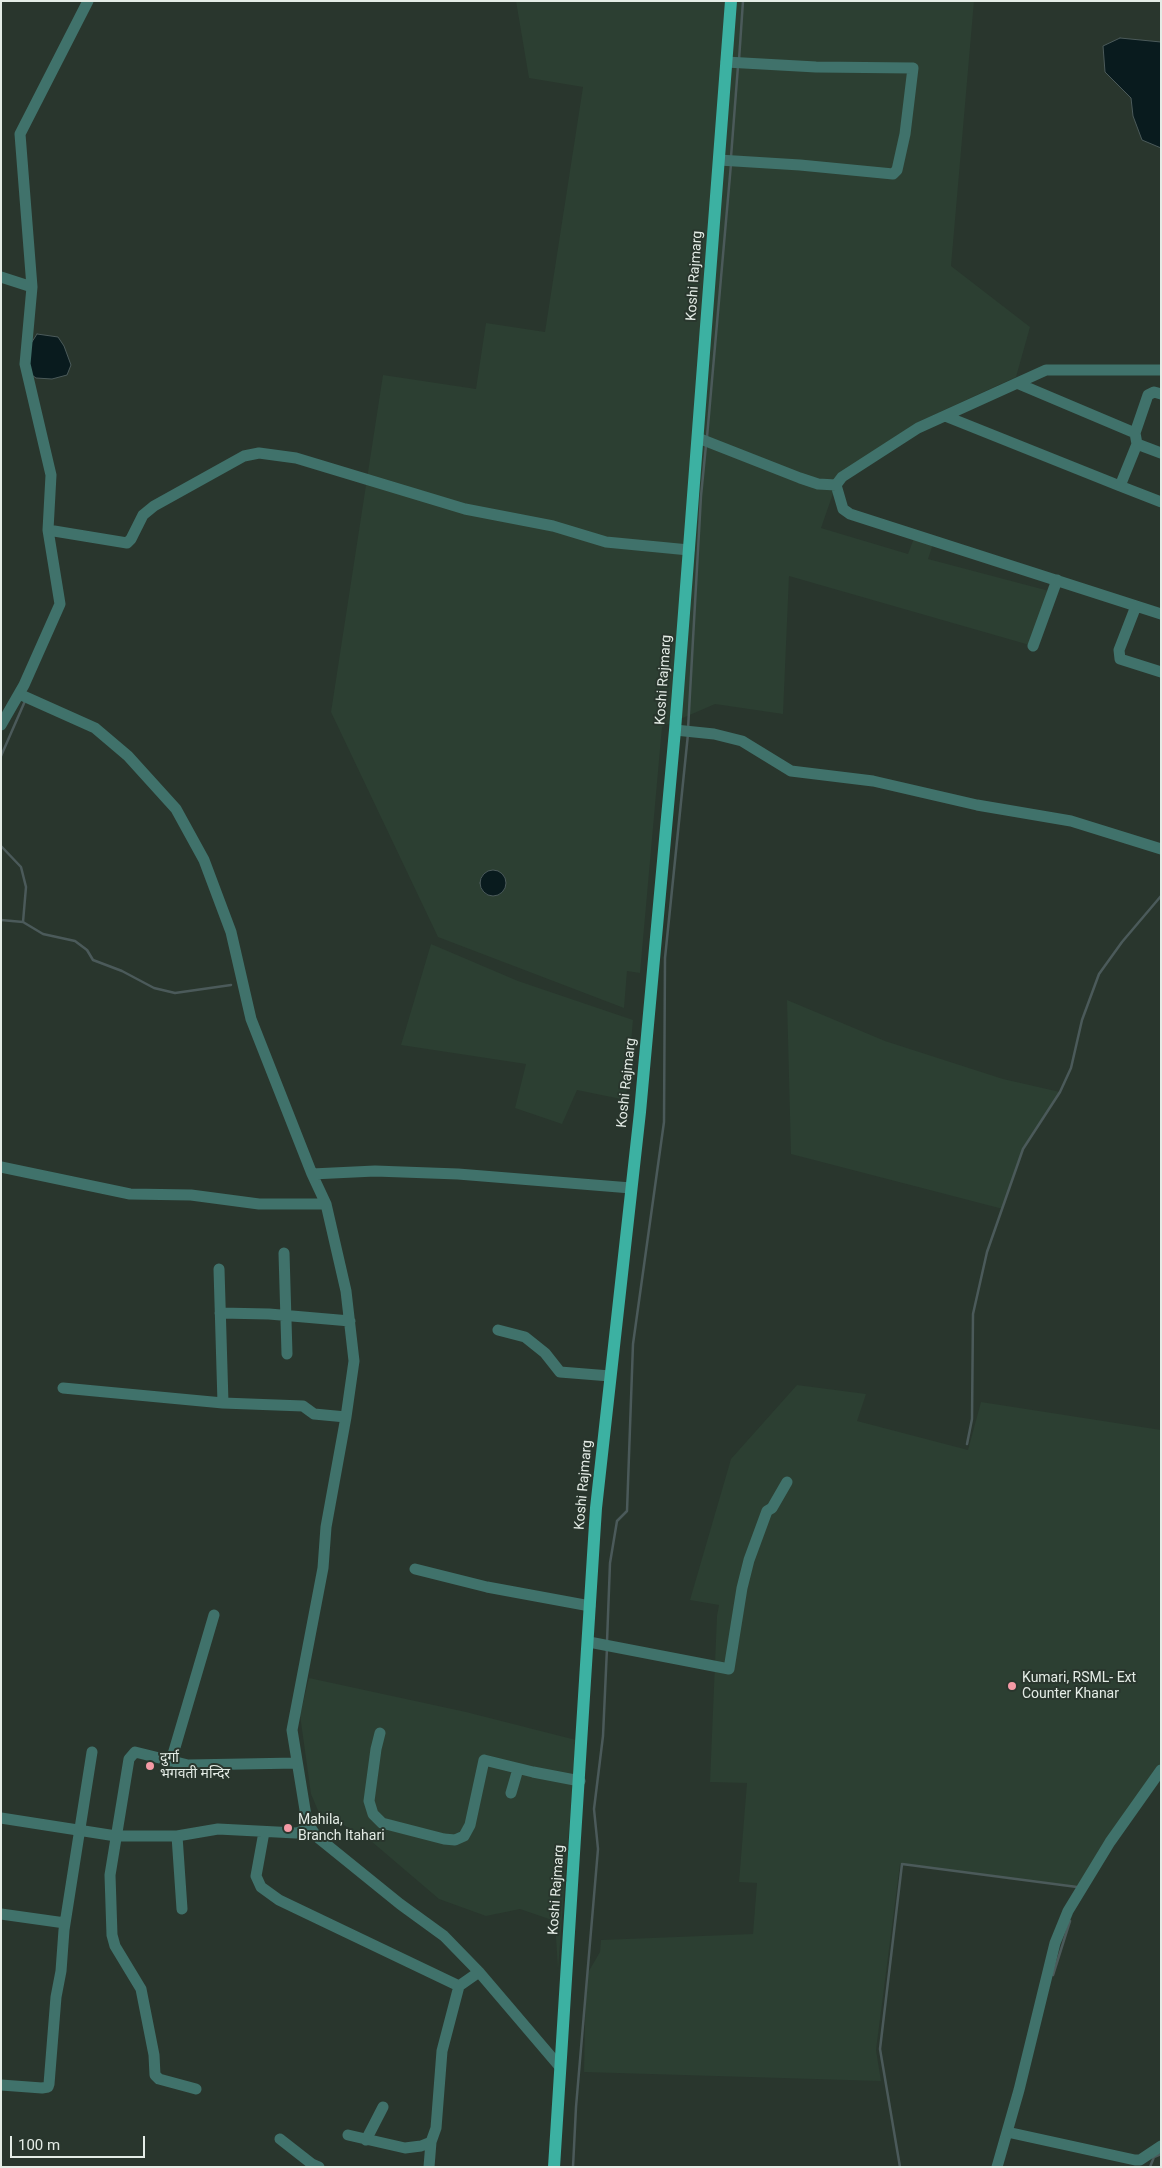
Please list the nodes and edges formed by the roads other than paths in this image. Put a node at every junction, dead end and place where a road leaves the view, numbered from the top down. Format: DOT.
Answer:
graph roads {
  1 [pos="88,1"];
  2 [pos="731,1"];
  3 [pos="726,62"];
  4 [pos="719,160"];
  5 [pos="1,277"];
  6 [pos="32,288"];
  7 [pos="1161,370"];
  8 [pos="1020,384"];
  9 [pos="1161,394"];
  10 [pos="945,416"];
  11 [pos="698,438"];
  12 [pos="1136,438"];
  13 [pos="1161,453"];
  14 [pos="836,485"];
  15 [pos="1120,486"];
  16 [pos="1161,502"];
  17 [pos="48,530"];
  18 [pos="689,550"];
  19 [pos="1057,580"];
  20 [pos="1136,606"];
  21 [pos="1161,614"];
  22 [pos="1033,646"];
  23 [pos="1161,672"];
  24 [pos="19,694"];
  25 [pos="1,725"];
  26 [pos="679,730"];
  27 [pos="1161,849"];
  28 [pos="1,1167"];
  29 [pos="312,1174"];
  30 [pos="631,1188"];
  31 [pos="326,1204"];
  32 [pos="284,1253"];
  33 [pos="219,1269"];
  34 [pos="220,1313"];
  35 [pos="284,1315"];
  36 [pos="350,1321"];
  37 [pos="498,1330"];
  38 [pos="286,1354"];
  39 [pos="610,1376"];
  40 [pos="62,1388"];
  41 [pos="222,1404"];
  42 [pos="346,1417"];
  43 [pos="787,1482"];
  44 [pos="415,1569"];
  45 [pos="590,1606"];
  46 [pos="214,1615"];
  47 [pos="588,1642"];
  48 [pos="380,1732"];
  49 [pos="92,1752"];
  50 [pos="171,1761"];
  51 [pos="297,1763"];
  52 [pos="518,1769"];
  53 [pos="1161,1770"];
  54 [pos="580,1781"];
  55 [pos="512,1793"];
  56 [pos="1,1818"];
  57 [pos="310,1829"];
  58 [pos="81,1831"];
  59 [pos="264,1832"];
  60 [pos="116,1836"];
  61 [pos="177,1836"];
  62 [pos="182,1909"];
  63 [pos="1,1914"];
  64 [pos="65,1923"];
  65 [pos="480,1972"];
  66 [pos="459,1986"];
  67 [pos="560,2067"];
  68 [pos="1,2085"];
  69 [pos="196,2089"];
  70 [pos="384,2107"];
  71 [pos="1007,2132"];
  72 [pos="348,2135"];
  73 [pos="280,2139"];
  74 [pos="366,2140"];
  75 [pos="431,2142"];
  76 [pos="1161,2146"];
  77 [pos="319,2167"];
  78 [pos="429,2167"];
  79 [pos="554,2167"];
  80 [pos="998,2167"];
  1 -- 6 [label="street"];
  2 -- 3 [label="main road, Koshi Rajmarg"];
  3 -- 4 [label="main road, Koshi Rajmarg"];
  3 -- 4 [label="street"];
  4 -- 11 [label="main road, Koshi Rajmarg"];
  5 -- 6 [label="street"];
  6 -- 17 [label="street"];
  7 -- 8 [label="street"];
  8 -- 10 [label="street"];
  8 -- 12 [label="street"];
  9 -- 12 [label="street"];
  10 -- 14 [label="street"];
  10 -- 15 [label="street"];
  11 -- 14 [label="street"];
  11 -- 18 [label="main road, Koshi Rajmarg"];
  12 -- 13 [label="street"];
  12 -- 15 [label="street"];
  14 -- 19 [label="street"];
  15 -- 16 [label="street"];
  17 -- 18 [label="street"];
  17 -- 24 [label="street"];
  18 -- 26 [label="main road, Koshi Rajmarg"];
  19 -- 20 [label="street"];
  19 -- 22 [label="street"];
  20 -- 21 [label="street"];
  20 -- 23 [label="street"];
  24 -- 25 [label="street"];
  24 -- 29 [label="street"];
  26 -- 27 [label="street"];
  26 -- 30 [label="main road, Koshi Rajmarg"];
  28 -- 31 [label="street"];
  29 -- 30 [label="street"];
  29 -- 31 [label="street"];
  30 -- 39 [label="main road, Koshi Rajmarg"];
  31 -- 36 [label="street"];
  32 -- 35 [label="street"];
  33 -- 34 [label="street"];
  34 -- 35 [label="street"];
  34 -- 41 [label="street"];
  35 -- 36 [label="street"];
  35 -- 38 [label="street"];
  36 -- 42 [label="street"];
  37 -- 39 [label="street"];
  39 -- 45 [label="main road, Koshi Rajmarg"];
  40 -- 41 [label="street"];
  41 -- 42 [label="street"];
  42 -- 51 [label="street"];
  43 -- 47 [label="street"];
  44 -- 45 [label="street"];
  45 -- 47 [label="main road, Koshi Rajmarg"];
  46 -- 50 [label="street"];
  47 -- 54 [label="main road, Koshi Rajmarg"];
  48 -- 52 [label="street"];
  49 -- 58 [label="street"];
  50 -- 51 [label="street"];
  50 -- 60 [label="street"];
  51 -- 57 [label="street"];
  52 -- 54 [label="street"];
  52 -- 55 [label="street"];
  53 -- 71 [label="street"];
  54 -- 67 [label="main road, Koshi Rajmarg"];
  56 -- 58 [label="street"];
  57 -- 59 [label="street"];
  57 -- 65 [label="street"];
  58 -- 60 [label="street"];
  58 -- 64 [label="street"];
  59 -- 61 [label="street"];
  59 -- 66 [label="street"];
  60 -- 61 [label="street"];
  60 -- 69 [label="street"];
  61 -- 62 [label="street"];
  63 -- 64 [label="street"];
  64 -- 68 [label="street"];
  65 -- 66 [label="street"];
  65 -- 67 [label="street"];
  66 -- 75 [label="street"];
  67 -- 79 [label="main road, Koshi Rajmarg"];
  70 -- 74 [label="street"];
  71 -- 76 [label="street"];
  71 -- 80 [label="street"];
  72 -- 74 [label="street"];
  73 -- 77 [label="street"];
  74 -- 75 [label="street"];
  75 -- 78 [label="street"];
}
